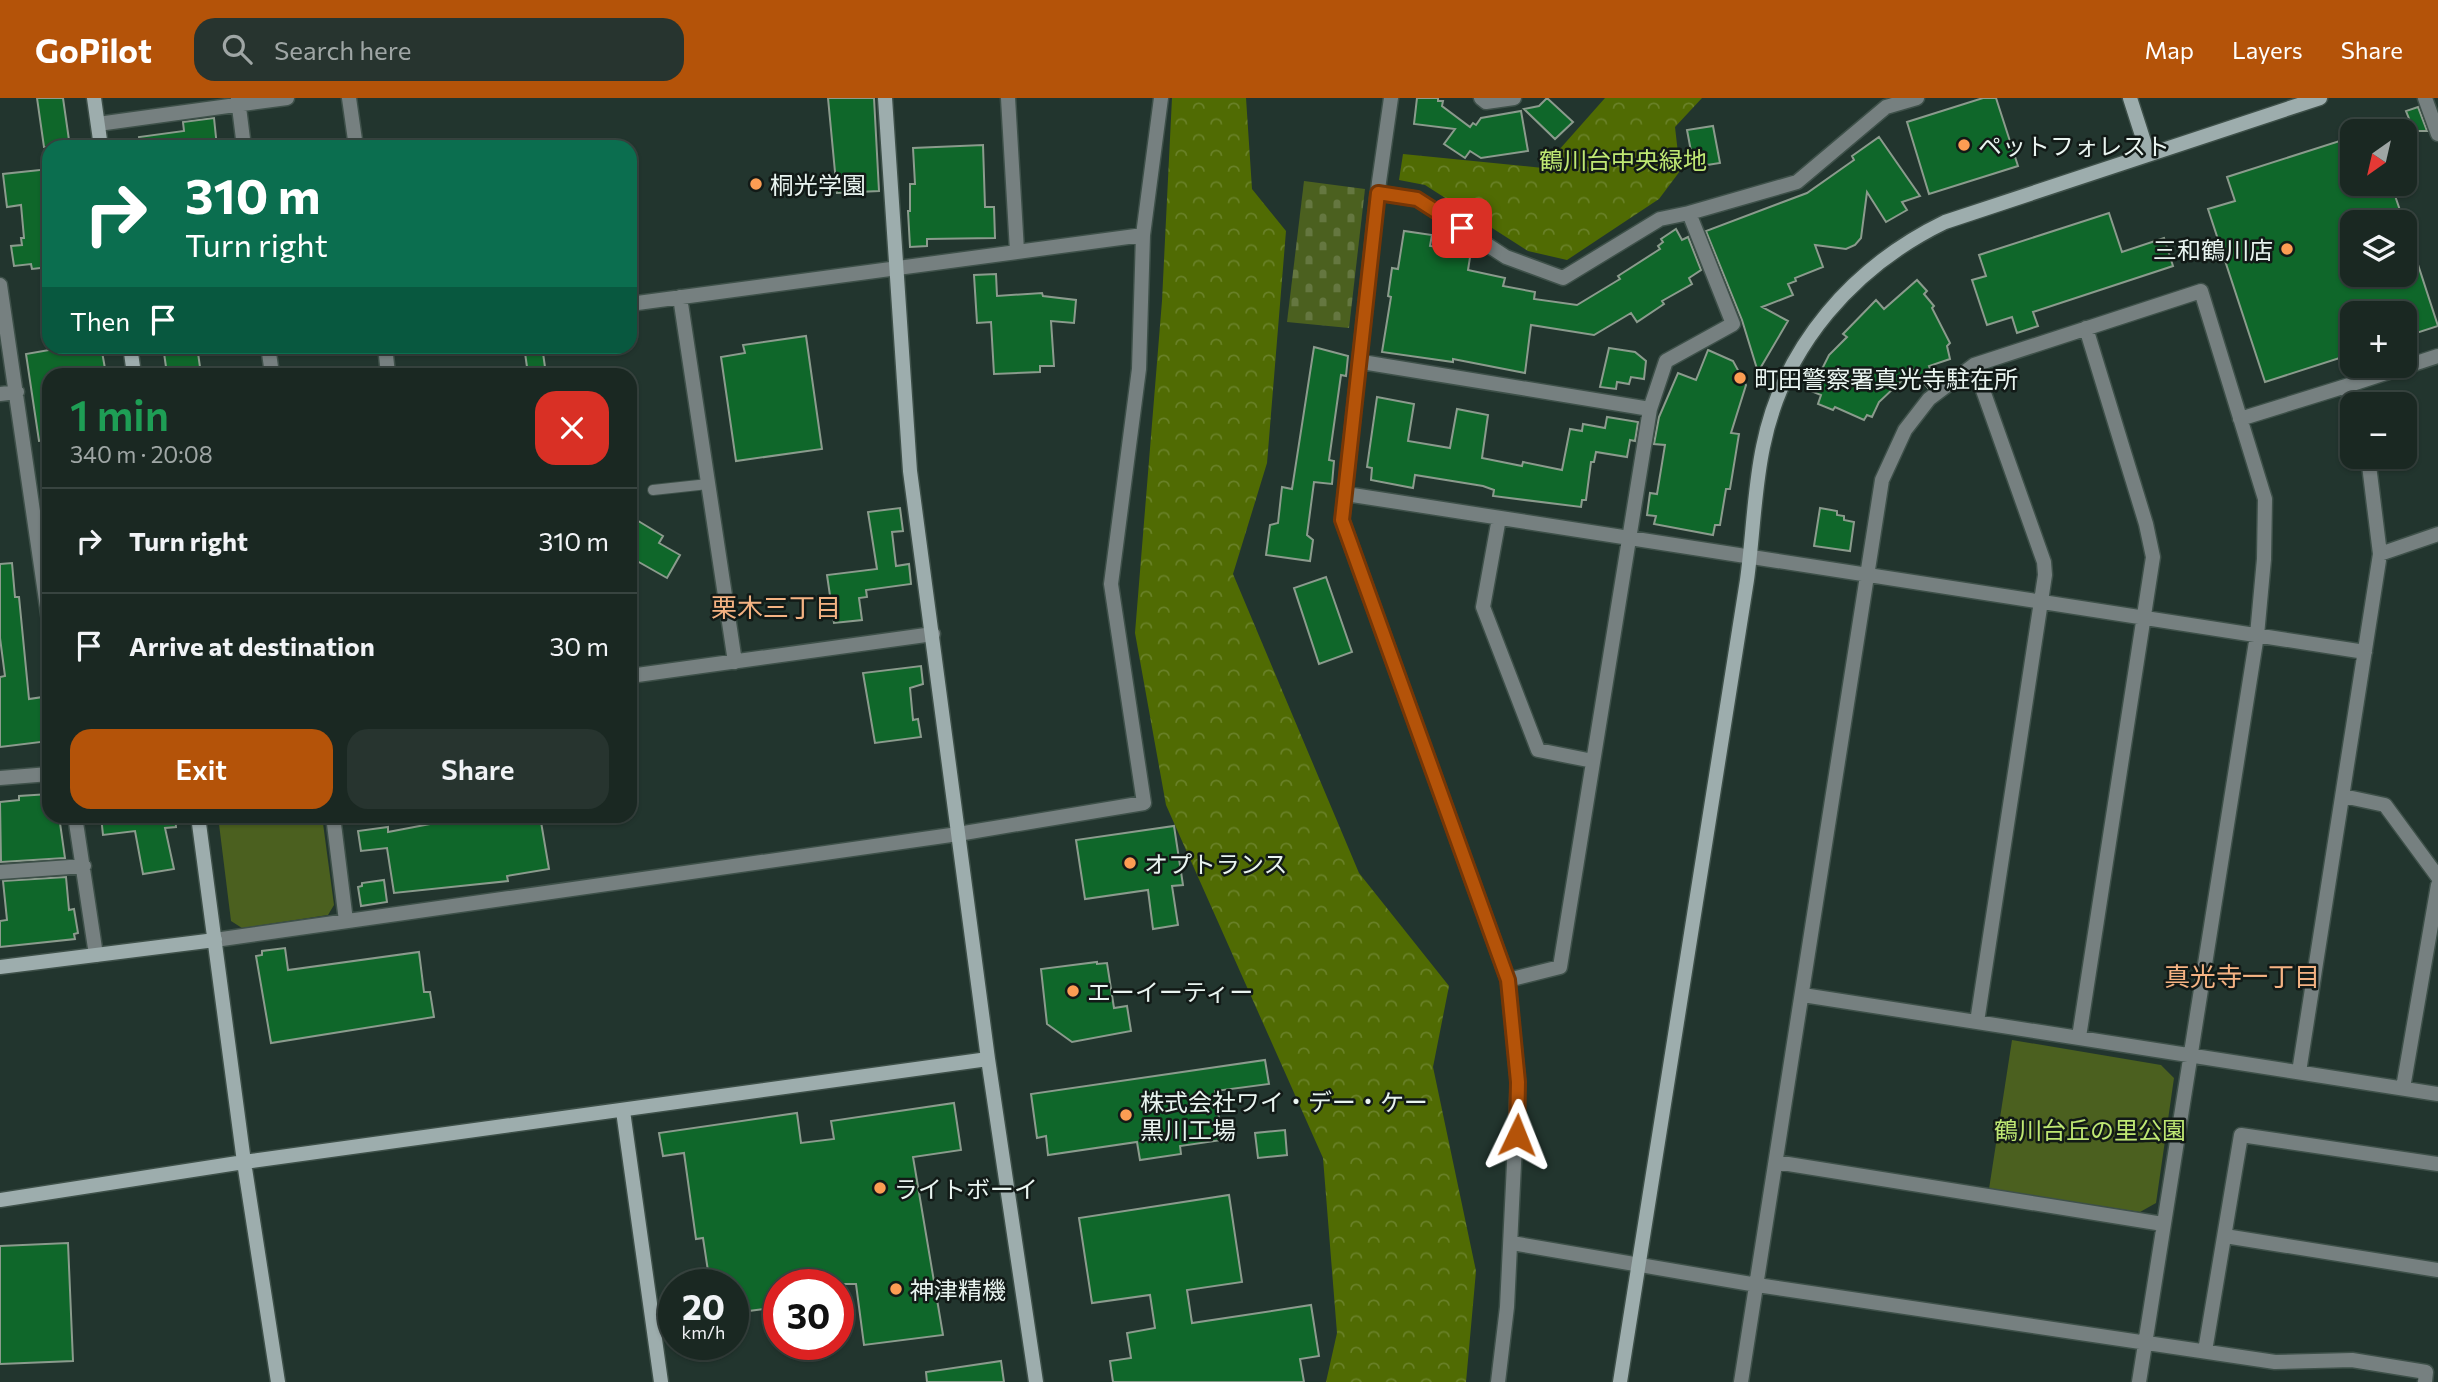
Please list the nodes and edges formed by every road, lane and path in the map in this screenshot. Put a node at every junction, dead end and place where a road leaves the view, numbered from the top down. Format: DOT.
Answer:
graph roads {
  1 [pos="94,98"];
  2 [pos="286,98"];
  3 [pos="349,98"];
  4 [pos="885,98"];
  5 [pos="1008,98"];
  6 [pos="1161,98"];
  7 [pos="1391,98"];
  8 [pos="1481,98"];
  9 [pos="1514,98"];
  10 [pos="1917,98"];
  11 [pos="2130,98"];
  12 [pos="2320,98"];
  13 [pos="2425,98"];
  14 [pos="238,102"];
  15 [pos="1885,103"];
  16 [pos="98,124"];
  17 [pos="2438,134"];
  18 [pos="100,140"];
  19 [pos="243,140"];
  20 [pos="355,140"];
  21 [pos="2148,154"];
  22 [pos="1378,193"];
  23 [pos="1689,213"];
  24 [pos="1143,235"];
  25 [pos="1017,251"];
  26 [pos="897,269"];
  27 [pos="0,285"];
  28 [pos="680,297"];
  29 [pos="637,303"];
  30 [pos="2086,328"];
  31 [pos="2438,356"];
  32 [pos="1362,362"];
  33 [pos="1975,365"];
  34 [pos="2346,386"];
  35 [pos="17,392"];
  36 [pos="2348,392"];
  37 [pos="0,394"];
  38 [pos="1650,409"];
  39 [pos="2240,419"];
  40 [pos="2369,469"];
  41 [pos="708,484"];
  42 [pos="653,490"];
  43 [pos="1346,494"];
  44 [pos="1499,518"];
  45 [pos="2438,534"];
  46 [pos="1629,538"];
  47 [pos="2380,554"];
  48 [pos="1750,557"];
  49 [pos="42,564"];
  50 [pos="1867,575"];
  51 [pos="2040,601"];
  52 [pos="2145,618"];
  53 [pos="933,634"];
  54 [pos="2257,635"];
  55 [pos="2365,652"];
  56 [pos="735,662"];
  57 [pos="637,675"];
  58 [pos="1592,761"];
  59 [pos="42,775"];
  60 [pos="0,778"];
  61 [pos="2343,796"];
  62 [pos="76,823"];
  63 [pos="199,823"];
  64 [pos="334,823"];
  65 [pos="958,834"];
  66 [pos="84,866"];
  67 [pos="0,873"];
  68 [pos="2438,877"];
  69 [pos="2438,885"];
  70 [pos="346,922"];
  71 [pos="215,940"];
  72 [pos="96,955"];
  73 [pos="0,967"];
  74 [pos="1508,980"];
  75 [pos="1803,995"];
  76 [pos="1978,1022"];
  77 [pos="2079,1037"];
  78 [pos="2190,1055"];
  79 [pos="988,1059"];
  80 [pos="2299,1072"];
  81 [pos="2403,1088"];
  82 [pos="2438,1094"];
  83 [pos="623,1111"];
  84 [pos="244,1162"];
  85 [pos="1776,1163"];
  86 [pos="2438,1164"];
  87 [pos="0,1200"];
  88 [pos="2163,1224"];
  89 [pos="2225,1236"];
  90 [pos="1512,1243"];
  91 [pos="1638,1263"];
  92 [pos="2438,1270"];
  93 [pos="1757,1285"];
  94 [pos="2144,1342"];
  95 [pos="2205,1352"];
  96 [pos="278,1382"];
  97 [pos="661,1382"];
  98 [pos="1036,1382"];
  99 [pos="1498,1382"];
  100 [pos="1620,1382"];
  101 [pos="1741,1382"];
  102 [pos="2138,1382"];
  103 [pos="2425,1382"];
  1 -- 16 [label="street"];
  2 -- 14 [label="street"];
  3 -- 20 [label="street"];
  4 -- 26 [label="street"];
  5 -- 25 [label="street"];
  6 -- 24 [label="street"];
  7 -- 22 [label="street"];
  8 -- 9 [label="street"];
  10 -- 15 [label="street"];
  11 -- 21 [label="street"];
  12 -- 21 [label="street"];
  13 -- 17 [label="street"];
  14 -- 16 [label="street"];
  14 -- 19 [label="street"];
  15 -- 23 [label="street"];
  16 -- 18 [label="street"];
  21 -- 48 [label="street"];
  22 -- 23 [label="street"];
  22 -- 32 [label="street"];
  23 -- 38 [label="street"];
  24 -- 25 [label="street"];
  24 -- 65 [label="street"];
  25 -- 26 [label="street"];
  26 -- 28 [label="street"];
  26 -- 53 [label="street"];
  27 -- 35 [label="street"];
  28 -- 29 [label="street"];
  28 -- 41 [label="street"];
  30 -- 33 [label="street"];
  30 -- 39 [label="street"];
  30 -- 52 [label="street"];
  31 -- 34 [label="street"];
  32 -- 38 [label="street"];
  32 -- 43 [label="street"];
  33 -- 50 [label="street"];
  33 -- 51 [label="street"];
  34 -- 36 [label="street"];
  34 -- 39 [label="street"];
  35 -- 37 [label="street"];
  35 -- 49 [label="street"];
  38 -- 46 [label="street"];
  39 -- 54 [label="street"];
  40 -- 47 [label="street"];
  41 -- 42 [label="lane"];
  41 -- 56 [label="street"];
  43 -- 44 [label="street"];
  43 -- 74 [label="street"];
  44 -- 46 [label="street"];
  44 -- 58 [label="street"];
  45 -- 47 [label="street"];
  46 -- 48 [label="street"];
  46 -- 58 [label="street"];
  47 -- 55 [label="street"];
  48 -- 50 [label="street"];
  48 -- 91 [label="street"];
  50 -- 51 [label="street"];
  50 -- 75 [label="street"];
  51 -- 52 [label="street"];
  51 -- 76 [label="street"];
  52 -- 54 [label="street"];
  52 -- 77 [label="street"];
  53 -- 56 [label="street"];
  53 -- 65 [label="street"];
  54 -- 55 [label="street"];
  54 -- 78 [label="street"];
  55 -- 61 [label="street"];
  56 -- 57 [label="street"];
  58 -- 74 [label="street"];
  59 -- 60 [label="street"];
  61 -- 68 [label="street"];
  61 -- 80 [label="street"];
  62 -- 66 [label="street"];
  63 -- 71 [label="street"];
  64 -- 70 [label="street"];
  65 -- 70 [label="street"];
  65 -- 79 [label="street"];
  66 -- 67 [label="street"];
  66 -- 72 [label="street"];
  69 -- 81 [label="street"];
  70 -- 71 [label="street"];
  71 -- 72 [label="street"];
  71 -- 84 [label="street"];
  72 -- 73 [label="street"];
  74 -- 90 [label="street"];
  75 -- 76 [label="street"];
  75 -- 85 [label="street"];
  76 -- 77 [label="street"];
  77 -- 78 [label="street"];
  78 -- 80 [label="street"];
  78 -- 88 [label="street"];
  79 -- 83 [label="street"];
  79 -- 98 [label="street"];
  80 -- 81 [label="street"];
  81 -- 82 [label="street"];
  83 -- 84 [label="street"];
  83 -- 97 [label="street"];
  84 -- 87 [label="street"];
  84 -- 96 [label="street"];
  85 -- 88 [label="street"];
  85 -- 93 [label="street"];
  86 -- 89 [label="street"];
  88 -- 94 [label="street"];
  89 -- 92 [label="street"];
  89 -- 95 [label="street"];
  90 -- 91 [label="street"];
  90 -- 99 [label="street"];
  91 -- 93 [label="street"];
  91 -- 100 [label="street"];
  93 -- 94 [label="street"];
  93 -- 101 [label="street"];
  94 -- 95 [label="street"];
  94 -- 102 [label="street"];
  95 -- 103 [label="street"];
}
